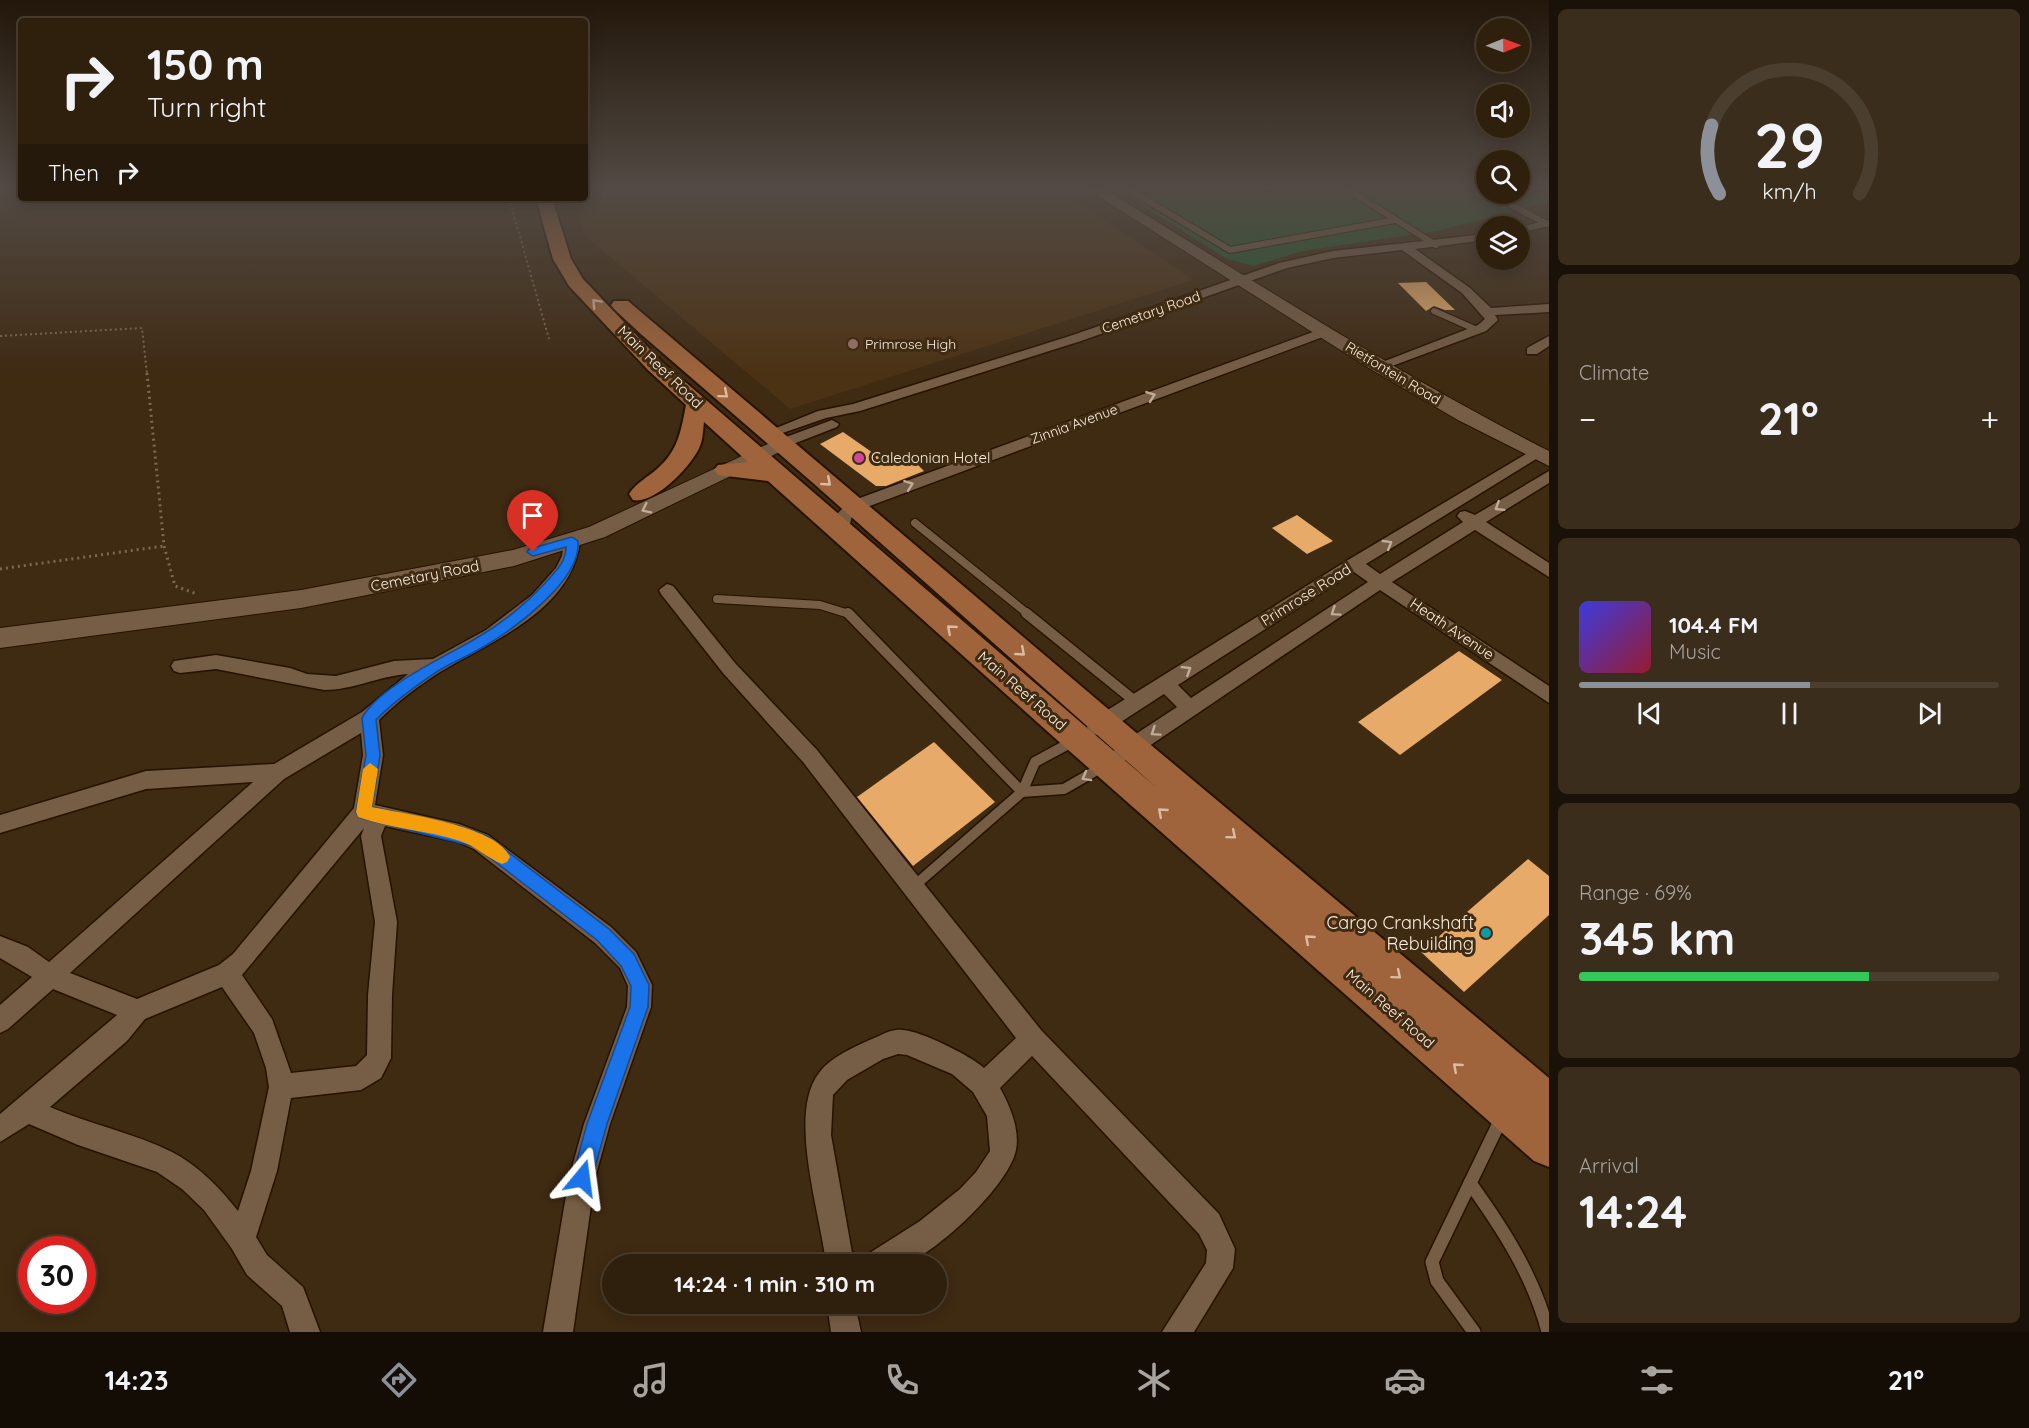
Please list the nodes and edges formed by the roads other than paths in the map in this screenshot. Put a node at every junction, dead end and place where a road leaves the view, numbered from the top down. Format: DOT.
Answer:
graph roads {
  1 [pos="560,251"];
  2 [pos="578,251"];
  3 [pos="1194,251"];
  4 [pos="1379,251"];
  5 [pos="1410,251"];
  6 [pos="1240,280"];
  7 [pos="1549,308"];
  8 [pos="1524,309"];
  9 [pos="1434,311"];
  10 [pos="1488,312"];
  11 [pos="1549,323"];
  12 [pos="1477,330"];
  13 [pos="1324,332"];
  14 [pos="1549,340"];
  15 [pos="1532,351"];
  16 [pos="1378,366"];
  17 [pos="695,370"];
  18 [pos="671,380"];
  19 [pos="697,403"];
  20 [pos="777,438"];
  21 [pos="1543,456"];
  22 [pos="758,459"];
  23 [pos="726,470"];
  24 [pos="1549,476"];
  25 [pos="641,494"];
  26 [pos="1450,506"];
  27 [pos="847,519"];
  28 [pos="1474,522"];
  29 [pos="915,523"];
  30 [pos="572,541"];
  31 [pos="1354,564"];
  32 [pos="1549,571"];
  33 [pos="1381,581"];
  34 [pos="667,590"];
  35 [pos="717,599"];
  36 [pos="0,625"];
  37 [pos="0,638"];
  38 [pos="180,666"];
  39 [pos="435,666"];
  40 [pos="1165,684"];
  41 [pos="1549,696"];
  42 [pos="1136,702"];
  43 [pos="1190,708"];
  44 [pos="369,718"];
  45 [pos="1090,732"];
  46 [pos="1119,756"];
  47 [pos="277,773"];
  48 [pos="1022,792"];
  49 [pos="371,814"];
  50 [pos="0,824"];
  51 [pos="921,880"];
  52 [pos="0,947"];
  53 [pos="227,973"];
  54 [pos="51,977"];
  55 [pos="137,1011"];
  56 [pos="0,1021"];
  57 [pos="1032,1039"];
  58 [pos="984,1086"];
  59 [pos="281,1087"];
  60 [pos="1504,1094"];
  61 [pos="1549,1104"];
  62 [pos="27,1110"];
  63 [pos="0,1129"];
  64 [pos="1549,1146"];
  65 [pos="1470,1183"];
  66 [pos="242,1239"];
  67 [pos="839,1254"];
  68 [pos="898,1254"];
  69 [pos="843,1314"];
  70 [pos="305,1332"];
  71 [pos="558,1332"];
  72 [pos="846,1332"];
  73 [pos="1177,1332"];
  74 [pos="1474,1332"];
  75 [pos="1548,1332"];
  18 -- 1 [label="main road, Main Reef Road, one-way"];
  2 -- 17 [label="main road, Main Reef Road"];
  3 -- 6 [label="street, Rietfontein Road"];
  4 -- 6 [label="street, Cemetary Road"];
  5 -- 10 [label="street"];
  6 -- 13 [label="street, Rietfontein Road"];
  6 -- 20 [label="street, Cemetary Road"];
  7 -- 8 [label="street"];
  8 -- 10 [label="street"];
  8 -- 11 [label="street"];
  9 -- 12 [label="lane"];
  10 -- 12 [label="street"];
  12 -- 16 [label="street"];
  13 -- 16 [label="street, Rietfontein Road"];
  27 -- 13 [label="street, Zinnia Avenue, one-way"];
  14 -- 15 [label="street"];
  16 -- 21 [label="street, Rietfontein Road"];
  17 -- 18 [label="main road"];
  17 -- 20 [label="main road, Main Reef Road, one-way"];
  18 -- 19 [label="main road, Main Reef Road"];
  19 -- 22 [label="main road, Main Reef Road"];
  19 -- 25 [label="main road"];
  20 -- 22 [label="street, Cemetary Road"];
  20 -- 27 [label="main road, Main Reef Road, one-way"];
  21 -- 26 [label="street, Primrose Road"];
  22 -- 23 [label="main road"];
  22 -- 25 [label="street, Cemetary Road"];
  22 -- 27 [label="main road, Main Reef Road"];
  23 -- 30 [label="street, Cemetary Road, one-way"];
  24 -- 28 [label="street, Primrose Road, one-way"];
  25 -- 36 [label="street, Cemetary Road"];
  26 -- 28 [label="street"];
  31 -- 26 [label="street, Primrose Road, one-way"];
  27 -- 45 [label="main road, Main Reef Road"];
  28 -- 32 [label="street"];
  28 -- 33 [label="street, Primrose Road"];
  29 -- 42 [label="lane"];
  30 -- 37 [label="street, Cemetary Road"];
  30 -- 39 [label="street"];
  31 -- 33 [label="street, Heath Avenue"];
  40 -- 31 [label="street, Primrose Road, one-way"];
  33 -- 41 [label="street, Heath Avenue"];
  33 -- 43 [label="street, Primrose Road, one-way"];
  34 -- 57 [label="street"];
  35 -- 48 [label="lane"];
  38 -- 39 [label="street"];
  39 -- 44 [label="street"];
  40 -- 42 [label="street, Primrose Road"];
  40 -- 43 [label="street"];
  42 -- 45 [label="street, Primrose Road"];
  43 -- 46 [label="street, Primrose Road, one-way"];
  44 -- 47 [label="street"];
  44 -- 49 [label="street"];
  45 -- 46 [label="main road, Main Reef Road"];
  45 -- 48 [label="lane"];
  46 -- 48 [label="lane, one-way"];
  46 -- 60 [label="main road, Main Reef Road"];
  47 -- 50 [label="street"];
  47 -- 54 [label="street"];
  48 -- 51 [label="lane"];
  49 -- 53 [label="street"];
  49 -- 59 [label="street"];
  49 -- 71 [label="street"];
  52 -- 54 [label="street"];
  53 -- 55 [label="street"];
  53 -- 59 [label="street"];
  54 -- 55 [label="street"];
  54 -- 56 [label="street"];
  55 -- 62 [label="street"];
  57 -- 58 [label="street"];
  57 -- 73 [label="street"];
  58 -- 67 [label="street"];
  58 -- 68 [label="street"];
  59 -- 66 [label="street"];
  60 -- 61 [label="main road, Main Reef Road"];
  60 -- 64 [label="main road, Main Reef Road"];
  60 -- 65 [label="lane"];
  62 -- 63 [label="street"];
  62 -- 66 [label="street"];
  65 -- 74 [label="lane"];
  65 -- 75 [label="lane"];
  66 -- 70 [label="street"];
  69 -- 72 [label="street"];
}
